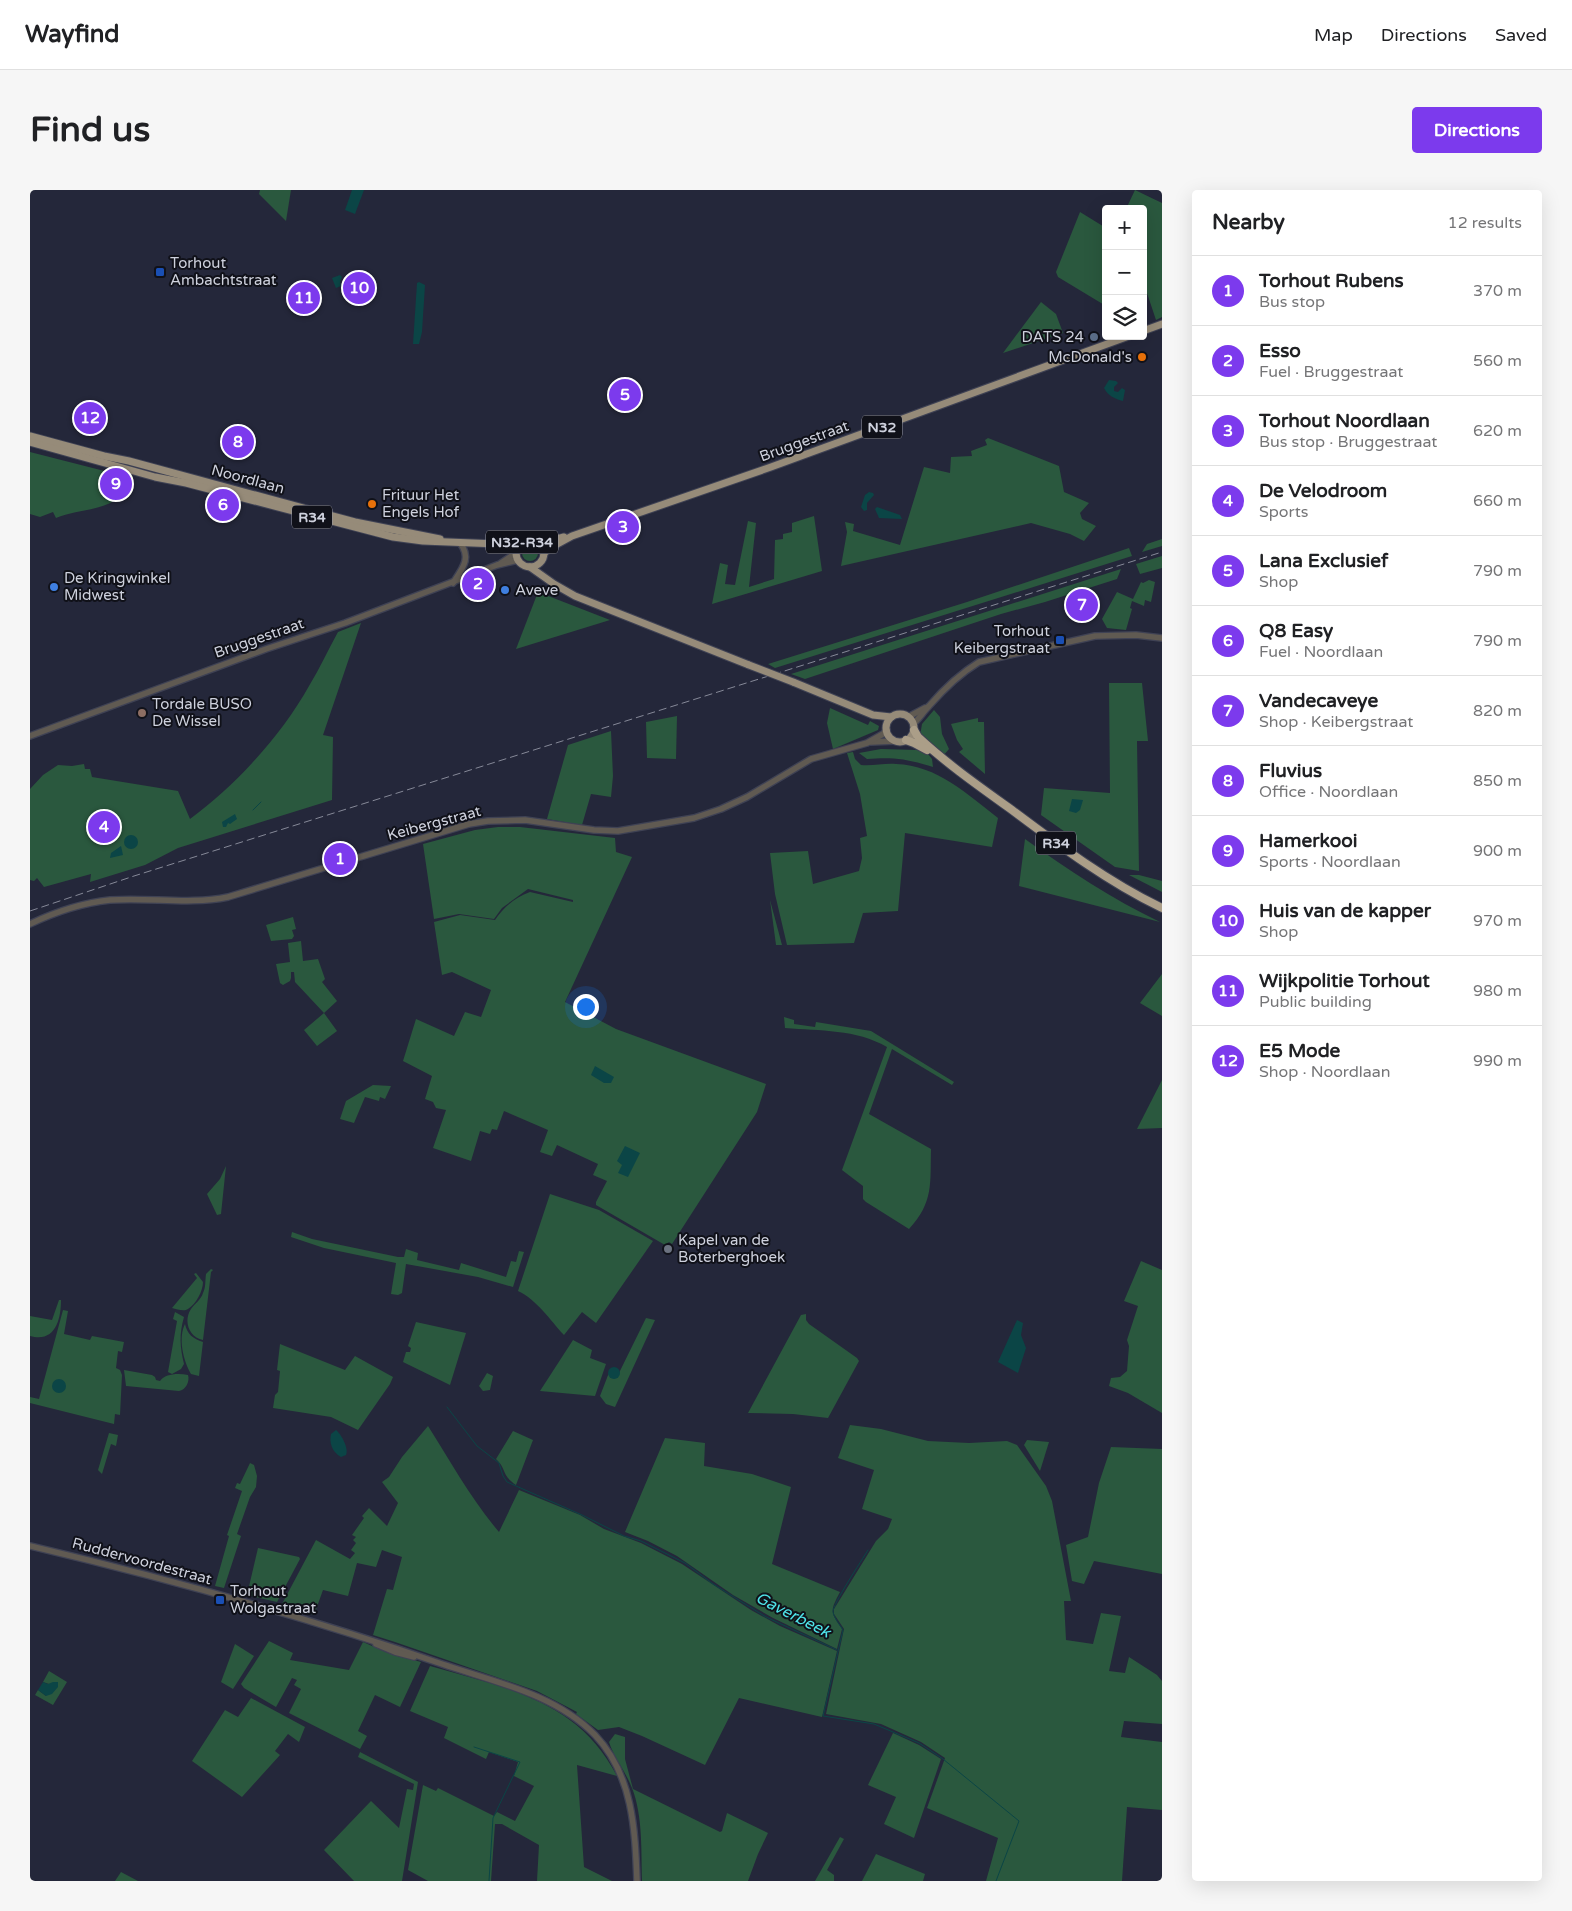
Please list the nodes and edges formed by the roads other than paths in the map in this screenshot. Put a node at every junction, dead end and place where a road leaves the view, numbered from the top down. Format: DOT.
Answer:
graph roads {
  1 [pos="1162,324"];
  2 [pos="1147,330"];
  3 [pos="1118,340"];
  4 [pos="30,436"];
  5 [pos="30,442"];
  6 [pos="572,536"];
  7 [pos="525,540"];
  8 [pos="538,542"];
  9 [pos="460,543"];
  10 [pos="498,544"];
  11 [pos="517,554"];
  12 [pos="543,555"];
  13 [pos="530,567"];
  14 [pos="549,580"];
  15 [pos="453,582"];
  16 [pos="1162,638"];
  17 [pos="929,706"];
  18 [pos="873,715"];
  19 [pos="891,717"];
  20 [pos="908,717"];
  21 [pos="913,727"];
  22 [pos="887,728"];
  23 [pos="30,736"];
  24 [pos="906,740"];
  25 [pos="895,741"];
  26 [pos="867,743"];
  27 [pos="956,769"];
  28 [pos="1162,908"];
  29 [pos="30,924"];
  30 [pos="30,1546"];
  31 [pos="637,1881"];
  1 -- 2 [label="main road"];
  3 -- 6 [label="main road, Bruggestraat / N32"];
  4 -- 9 [label="main road, Noordlaan / R34"];
  5 -- 9 [label="main road, Noordlaan / R34"];
  6 -- 8 [label="main road, Bruggestraat / N32"];
  6 -- 12 [label="main road, Bruggestraat / N32"];
  7 -- 8 [label="main road, N32-R34"];
  7 -- 10 [label="main road, Noordlaan / R34"];
  7 -- 11 [label="main road, N32-R34"];
  8 -- 12 [label="main road, N32-R34"];
  9 -- 10 [label="main road, Noordlaan / R34"];
  9 -- 15 [label="street"];
  10 -- 11 [label="main road, Noordlaan / R34"];
  11 -- 13 [label="main road, N32-R34"];
  11 -- 15 [label="street, Bruggestraat"];
  12 -- 13 [label="main road, N32-R34"];
  12 -- 14 [label="main road"];
  13 -- 14 [label="main road"];
  14 -- 18 [label="main road, bridge"];
  15 -- 23 [label="street, Bruggestraat"];
  16 -- 17 [label="street"];
  17 -- 20 [label="street"];
  17 -- 21 [label="street"];
  18 -- 19 [label="main road"];
  18 -- 22 [label="main road"];
  19 -- 20 [label="main road"];
  19 -- 22 [label="main road"];
  20 -- 21 [label="main road"];
  21 -- 24 [label="main road"];
  21 -- 27 [label="highway, R34"];
  22 -- 25 [label="main road"];
  22 -- 26 [label="street, Keibergstraat"];
  24 -- 25 [label="main road"];
  24 -- 27 [label="highway, R34"];
  25 -- 26 [label="street, Keibergstraat"];
  26 -- 29 [label="street, Keibergstraat"];
  27 -- 28 [label="highway, R34"];
  30 -- 31 [label="street, Ruddervoordestraat"];
}
